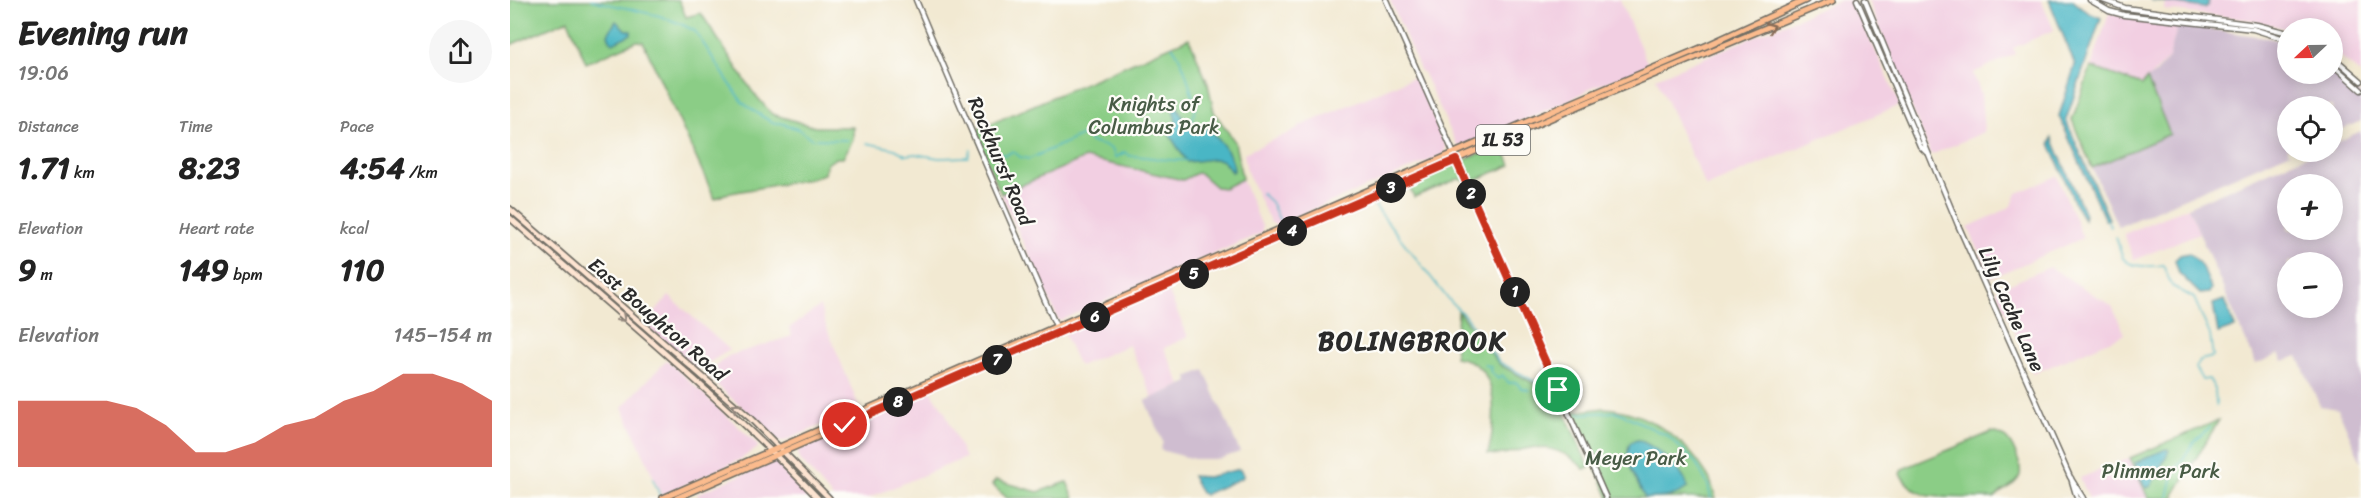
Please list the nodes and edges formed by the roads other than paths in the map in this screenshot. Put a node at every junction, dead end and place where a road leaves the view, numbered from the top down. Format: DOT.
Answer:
graph roads {
  1 [pos="916,0"];
  2 [pos="1386,0"];
  3 [pos="1806,0"];
  4 [pos="1833,0"];
  5 [pos="1857,0"];
  6 [pos="1865,0"];
  7 [pos="2090,0"];
  8 [pos="2103,0"];
  9 [pos="2277,30"];
  10 [pos="2277,37"];
  11 [pos="2343,65"];
  12 [pos="2343,74"];
  13 [pos="2361,81"];
  14 [pos="2361,90"];
  15 [pos="1927,153"];
  16 [pos="1454,157"];
  17 [pos="510,209"];
  18 [pos="510,218"];
  19 [pos="1057,330"];
  20 [pos="779,447"];
  21 [pos="772,450"];
  22 [pos="784,453"];
  23 [pos="777,456"];
  24 [pos="2070,477"];
  25 [pos="663,498"];
  26 [pos="677,498"];
  27 [pos="818,498"];
  28 [pos="829,498"];
  29 [pos="1606,498"];
  30 [pos="2077,498"];
  31 [pos="2083,498"];
  1 -- 19 [label="street, Rockhurst Road"];
  2 -- 16 [label="street"];
  3 -- 16 [label="main road, IL 53"];
  16 -- 4 [label="main road, IL 53, one-way"];
  5 -- 15 [label="street, Lily Cache Lane"];
  6 -- 15 [label="street, Lily Cache Lane"];
  7 -- 10 [label="street"];
  8 -- 9 [label="street"];
  11 -- 13 [label="street"];
  12 -- 14 [label="street"];
  15 -- 24 [label="street, Lily Cache Lane"];
  16 -- 19 [label="main road, IL 53"];
  16 -- 29 [label="street"];
  20 -- 17 [label="main road, East Boughton Road, one-way"];
  18 -- 21 [label="main road, East Boughton Road, one-way"];
  19 -- 20 [label="main road, IL 53"];
  19 -- 22 [label="main road, IL 53"];
  20 -- 21 [label="main road, IL 53"];
  20 -- 22 [label="main road, East Boughton Road"];
  21 -- 23 [label="main road, East Boughton Road"];
  21 -- 25 [label="main road, IL 53"];
  22 -- 23 [label="main road, IL 53"];
  22 -- 28 [label="main road, East Boughton Road"];
  23 -- 26 [label="main road, IL 53"];
  23 -- 27 [label="main road, East Boughton Road"];
  24 -- 30 [label="street, Lily Cache Lane"];
  24 -- 31 [label="street, Lily Cache Lane"];
}
